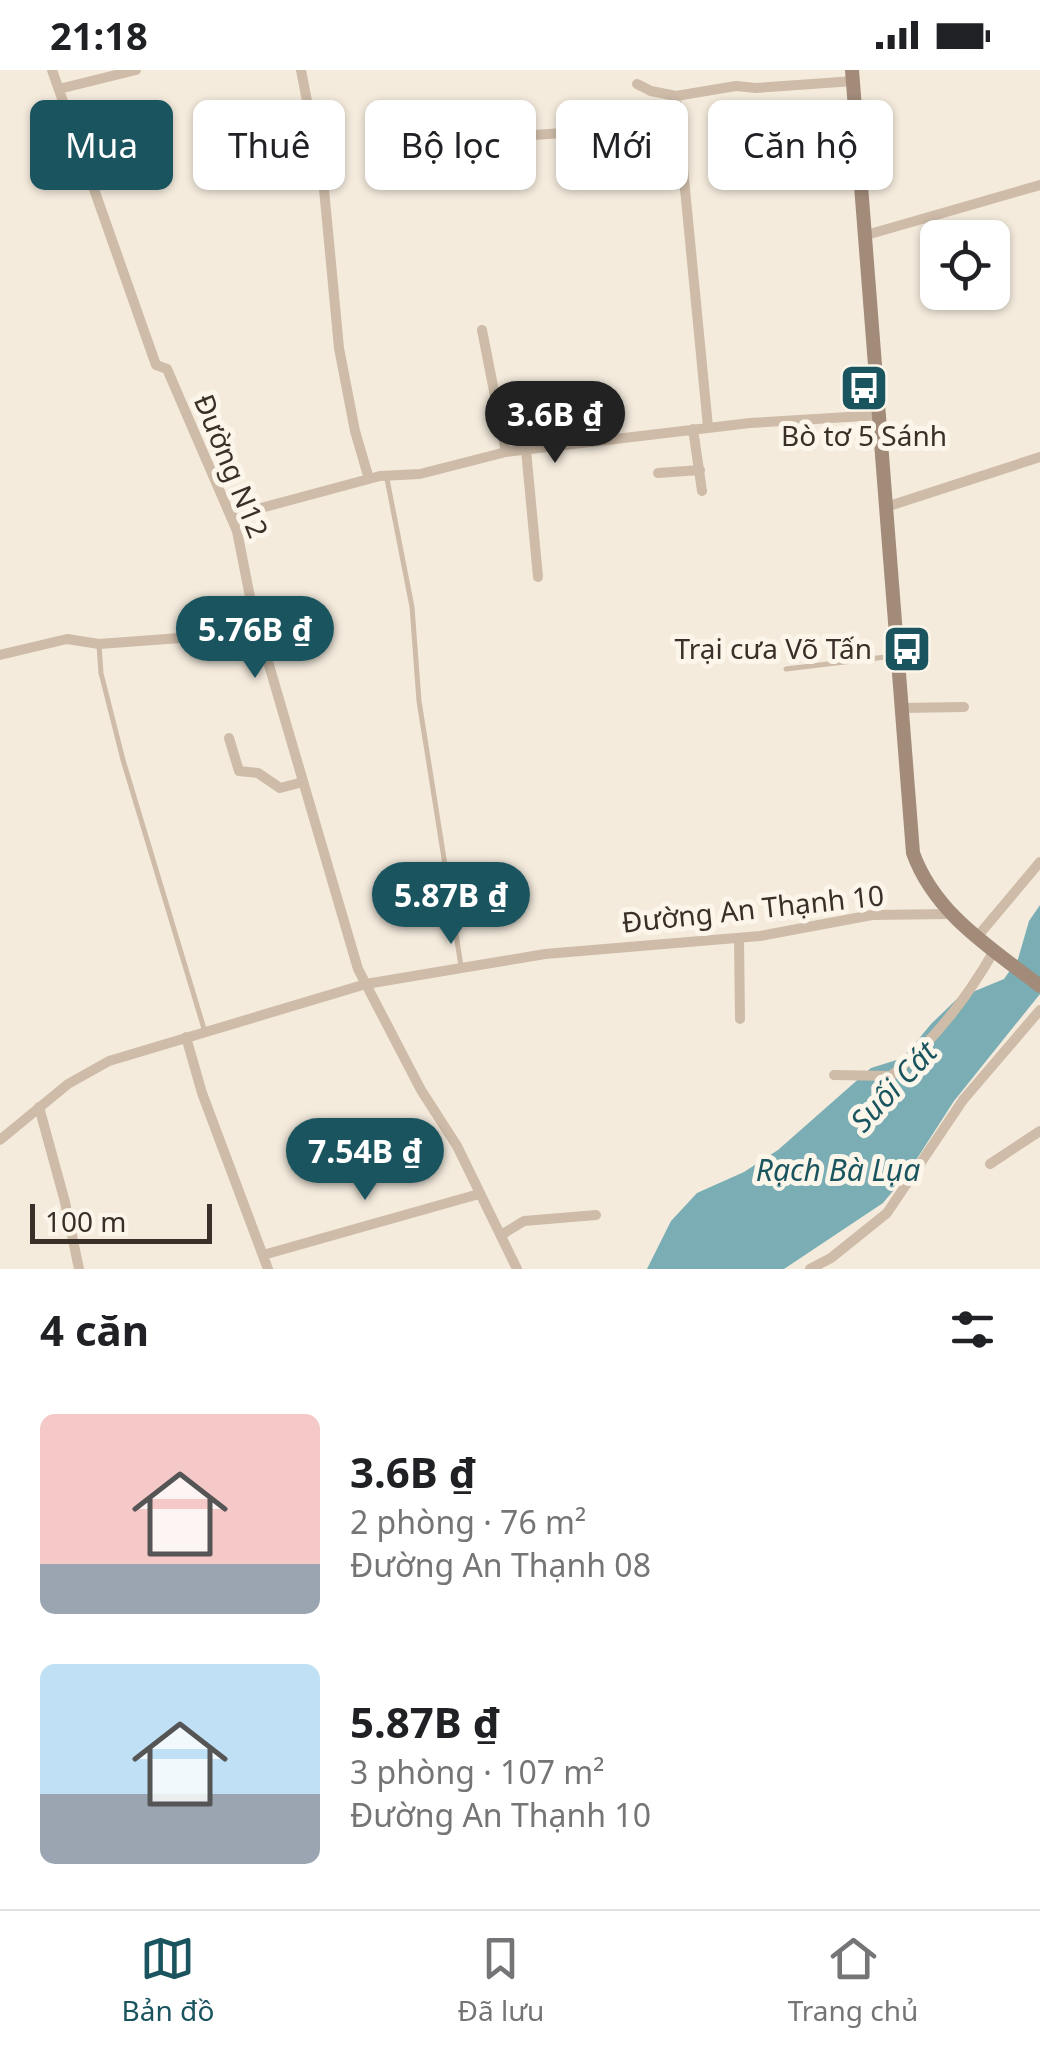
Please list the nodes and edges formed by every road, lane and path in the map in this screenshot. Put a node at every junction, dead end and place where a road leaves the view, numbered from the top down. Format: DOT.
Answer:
graph roads {
  1 [pos="52,70"];
  2 [pos="136,70"];
  3 [pos="302,70"];
  4 [pos="853,76"];
  5 [pos="637,84"];
  6 [pos="59,88"];
  7 [pos="676,96"];
  8 [pos="676,100"];
  9 [pos="1040,185"];
  10 [pos="685,190"];
  11 [pos="863,236"];
  12 [pos="482,330"];
  13 [pos="881,415"];
  14 [pos="708,428"];
  15 [pos="693,429"];
  16 [pos="526,450"];
  17 [pos="506,452"];
  18 [pos="1040,457"];
  19 [pos="700,470"];
  20 [pos="658,473"];
  21 [pos="386,476"];
  22 [pos="368,479"];
  23 [pos="702,492"];
  24 [pos="886,507"];
  25 [pos="231,516"];
  26 [pos="538,577"];
  27 [pos="261,632"];
  28 [pos="99,644"];
  29 [pos="0,655"];
  30 [pos="897,656"];
  31 [pos="786,669"];
  32 [pos="964,707"];
  33 [pos="901,708"];
  34 [pos="229,738"];
  35 [pos="303,782"];
  36 [pos="1040,862"];
  37 [pos="952,914"];
  38 [pos="740,938"];
  39 [pos="978,938"];
  40 [pos="1000,955"];
  41 [pos="460,966"];
  42 [pos="366,984"];
  43 [pos="1040,986"];
  44 [pos="1040,1010"];
  45 [pos="740,1019"];
  46 [pos="206,1032"];
  47 [pos="186,1038"];
  48 [pos="834,1075"];
  49 [pos="39,1107"];
  50 [pos="1040,1131"];
  51 [pos="0,1140"];
  52 [pos="990,1164"];
  53 [pos="479,1194"];
  54 [pos="596,1215"];
  55 [pos="509,1229"];
  56 [pos="262,1256"];
  57 [pos="79,1269"];
  58 [pos="268,1269"];
  59 [pos="517,1269"];
  60 [pos="810,1269"];
  1 -- 6 [label="street, Đường N12"];
  2 -- 6 [label="street"];
  3 -- 22 [label="street"];
  4 -- 7 [label="street"];
  4 -- 11 [label="main road"];
  5 -- 7 [label="street"];
  6 -- 25 [label="street, Đường N12"];
  7 -- 8 [label="street"];
  9 -- 11 [label="street"];
  10 -- 14 [label="street"];
  11 -- 13 [label="main road"];
  12 -- 17 [label="street"];
  13 -- 14 [label="street"];
  13 -- 24 [label="main road"];
  14 -- 15 [label="street"];
  15 -- 16 [label="street"];
  15 -- 19 [label="street"];
  16 -- 17 [label="street"];
  16 -- 26 [label="street"];
  17 -- 21 [label="street"];
  18 -- 24 [label="street"];
  19 -- 20 [label="street"];
  19 -- 23 [label="street"];
  21 -- 22 [label="street"];
  21 -- 41 [label="lane"];
  22 -- 25 [label="street"];
  24 -- 30 [label="main road"];
  25 -- 27 [label="street, Đường N12"];
  27 -- 28 [label="street"];
  27 -- 35 [label="street, Đường N12"];
  28 -- 29 [label="street"];
  28 -- 46 [label="lane"];
  30 -- 31 [label="lane"];
  30 -- 33 [label="main road"];
  32 -- 33 [label="street"];
  33 -- 37 [label="main road"];
  34 -- 35 [label="street"];
  35 -- 42 [label="street, Đường N12"];
  36 -- 39 [label="street"];
  37 -- 38 [label="street, Đường An Thạnh 10"];
  37 -- 39 [label="main road"];
  38 -- 41 [label="street, Đường An Thạnh 10"];
  38 -- 45 [label="street"];
  39 -- 40 [label="main road"];
  40 -- 43 [label="main road"];
  40 -- 48 [label="street"];
  41 -- 42 [label="street, Đường An Thạnh 10"];
  42 -- 46 [label="street, Đường An Thạnh 10"];
  42 -- 53 [label="street, Đường N12"];
  44 -- 60 [label="street"];
  46 -- 47 [label="street, Đường An Thạnh 10"];
  47 -- 49 [label="street, Đường An Thạnh 10"];
  47 -- 56 [label="street"];
  49 -- 51 [label="street, Đường An Thạnh 10"];
  49 -- 57 [label="street"];
  50 -- 52 [label="street"];
  53 -- 55 [label="street, Đường N12"];
  53 -- 56 [label="street"];
  54 -- 55 [label="street"];
  55 -- 59 [label="street, Đường N12"];
  56 -- 58 [label="street"];
}
